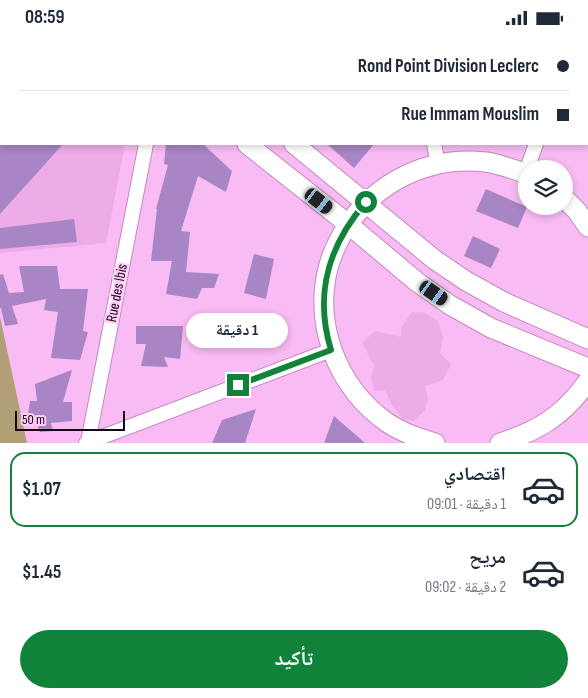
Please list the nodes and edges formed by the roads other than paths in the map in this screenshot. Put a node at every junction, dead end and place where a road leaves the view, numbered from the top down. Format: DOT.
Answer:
graph roads {
  1 [pos="146,145"];
  2 [pos="248,145"];
  3 [pos="295,145"];
  4 [pos="434,145"];
  5 [pos="536,145"];
  6 [pos="530,160"];
  7 [pos="438,164"];
  8 [pos="518,169"];
  9 [pos="366,202"];
  10 [pos="573,207"];
  11 [pos="348,224"];
  12 [pos="588,227"];
  13 [pos="588,339"];
  14 [pos="331,350"];
  15 [pos="588,368"];
  16 [pos="588,381"];
  17 [pos="414,440"];
  18 [pos="87,443"];
  19 [pos="436,443"];
  20 [pos="500,443"];
  1 -- 18 [label="street, Rue des Ibis"];
  2 -- 11 [label="street"];
  3 -- 9 [label="street"];
  4 -- 7 [label="street"];
  5 -- 6 [label="street"];
  7 -- 8 [label="street"];
  7 -- 9 [label="street"];
  9 -- 11 [label="street"];
  9 -- 13 [label="street"];
  10 -- 12 [label="street"];
  11 -- 14 [label="street"];
  11 -- 15 [label="street"];
  14 -- 17 [label="street"];
  14 -- 18 [label="street"];
  16 -- 20 [label="street"];
  17 -- 19 [label="street"];
}
